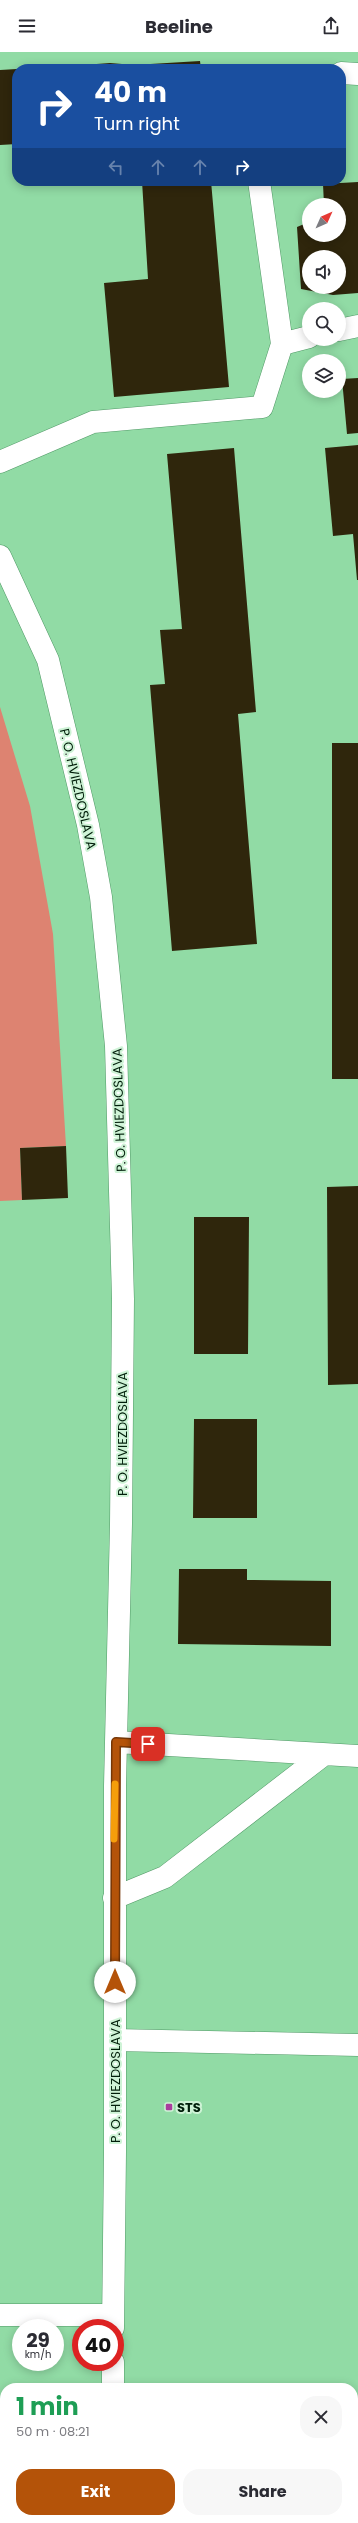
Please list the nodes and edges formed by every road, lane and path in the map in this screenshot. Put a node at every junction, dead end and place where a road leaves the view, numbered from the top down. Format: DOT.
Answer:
graph roads {
  1 [pos="346,73"];
  2 [pos="358,74"];
  3 [pos="260,186"];
  4 [pos="358,326"];
  5 [pos="346,329"];
  6 [pos="302,340"];
  7 [pos="282,344"];
  8 [pos="0,462"];
  9 [pos="0,556"];
  10 [pos="116,1742"];
  11 [pos="322,1756"];
  12 [pos="358,1756"];
  13 [pos="114,1898"];
  14 [pos="115,2040"];
  15 [pos="358,2045"];
  16 [pos="0,2315"];
  17 [pos="72,2319"];
  18 [pos="113,2319"];
  19 [pos="113,2371"];
  20 [pos="113,2383"];
  1 -- 2 [label="street"];
  3 -- 7 [label="street"];
  4 -- 5 [label="street"];
  6 -- 7 [label="street"];
  7 -- 8 [label="street"];
  9 -- 10 [label="street, P. O. HVIEZDOSLAVA"];
  10 -- 11 [label="street"];
  10 -- 13 [label="street, P. O. HVIEZDOSLAVA"];
  11 -- 12 [label="street"];
  11 -- 13 [label="street"];
  13 -- 14 [label="street, P. O. HVIEZDOSLAVA"];
  14 -- 15 [label="street"];
  14 -- 18 [label="street, P. O. HVIEZDOSLAVA"];
  16 -- 17 [label="street"];
  19 -- 20 [label="street"];
}
